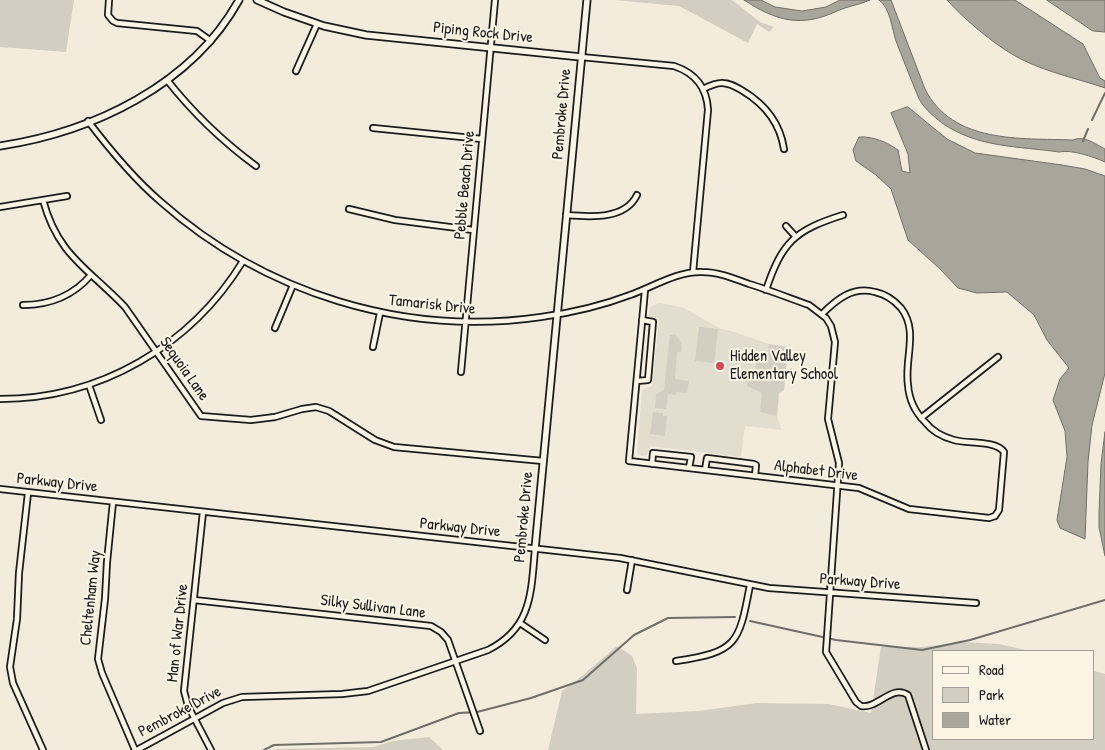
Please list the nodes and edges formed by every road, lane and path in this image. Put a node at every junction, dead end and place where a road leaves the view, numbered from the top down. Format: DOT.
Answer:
graph roads {
  1 [pos="109,0"];
  2 [pos="239,0"];
  3 [pos="257,0"];
  4 [pos="495,0"];
  5 [pos="586,0"];
  6 [pos="317,24"];
  7 [pos="211,40"];
  8 [pos="490,48"];
  9 [pos="581,57"];
  10 [pos="296,70"];
  11 [pos="167,80"];
  12 [pos="703,89"];
  13 [pos="88,122"];
  14 [pos="373,128"];
  15 [pos="482,139"];
  16 [pos="0,146"];
  17 [pos="784,149"];
  18 [pos="256,166"];
  19 [pos="637,195"];
  20 [pos="67,196"];
  21 [pos="42,200"];
  22 [pos="0,207"];
  23 [pos="349,209"];
  24 [pos="566,215"];
  25 [pos="842,215"];
  26 [pos="786,226"];
  27 [pos="473,230"];
  28 [pos="796,237"];
  29 [pos="243,261"];
  30 [pos="693,272"];
  31 [pos="91,275"];
  32 [pos="293,285"];
  33 [pos="645,290"];
  34 [pos="766,290"];
  35 [pos="23,305"];
  36 [pos="380,313"];
  37 [pos="557,314"];
  38 [pos="822,314"];
  39 [pos="642,320"];
  40 [pos="465,323"];
  41 [pos="275,328"];
  42 [pos="373,347"];
  43 [pos="157,352"];
  44 [pos="998,356"];
  45 [pos="461,372"];
  46 [pos="636,380"];
  47 [pos="89,385"];
  48 [pos="0,399"];
  49 [pos="922,418"];
  50 [pos="101,420"];
  51 [pos="544,461"];
  52 [pos="652,464"];
  53 [pos="689,468"];
  54 [pos="705,470"];
  55 [pos="755,476"];
  56 [pos="838,485"];
  57 [pos="0,489"];
  58 [pos="28,492"];
  59 [pos="113,502"];
  60 [pos="203,512"];
  61 [pos="535,549"];
  62 [pos="632,560"];
  63 [pos="750,586"];
  64 [pos="627,590"];
  65 [pos="830,592"];
  66 [pos="194,600"];
  67 [pos="976,603"];
  68 [pos="520,623"];
  69 [pos="545,640"];
  70 [pos="676,661"];
  71 [pos="455,662"];
  72 [pos="195,719"];
  73 [pos="480,731"];
  74 [pos="43,750"];
  75 [pos="136,750"];
  76 [pos="211,750"];
  77 [pos="926,750"];
  1 -- 7 [label="street"];
  2 -- 7 [label="street"];
  3 -- 6 [label="street, Piping Rock Drive"];
  4 -- 8 [label="street, Pebble Beach Drive"];
  5 -- 9 [label="street, Pembroke Drive"];
  6 -- 8 [label="street, Piping Rock Drive"];
  6 -- 10 [label="street"];
  7 -- 11 [label="street"];
  8 -- 9 [label="street, Piping Rock Drive"];
  8 -- 15 [label="street, Pebble Beach Drive"];
  9 -- 12 [label="street, Piping Rock Drive"];
  9 -- 24 [label="street, Pembroke Drive"];
  11 -- 13 [label="street"];
  11 -- 18 [label="street"];
  12 -- 17 [label="street"];
  12 -- 30 [label="street"];
  13 -- 16 [label="street"];
  13 -- 29 [label="street, Tamarisk Drive"];
  14 -- 15 [label="street"];
  15 -- 27 [label="street, Pebble Beach Drive"];
  19 -- 24 [label="street"];
  20 -- 21 [label="street"];
  21 -- 22 [label="street"];
  21 -- 31 [label="street, Sequoia Lane"];
  23 -- 27 [label="street"];
  24 -- 37 [label="street, Pembroke Drive"];
  25 -- 28 [label="street"];
  26 -- 28 [label="street"];
  27 -- 40 [label="street, Pebble Beach Drive"];
  28 -- 34 [label="street"];
  29 -- 32 [label="street, Tamarisk Drive"];
  29 -- 43 [label="street"];
  30 -- 33 [label="street, Tamarisk Drive"];
  30 -- 34 [label="street, Tamarisk Drive"];
  31 -- 35 [label="street"];
  31 -- 43 [label="street, Sequoia Lane"];
  32 -- 36 [label="street, Tamarisk Drive"];
  32 -- 41 [label="street"];
  33 -- 37 [label="street, Tamarisk Drive"];
  33 -- 39 [label="street"];
  34 -- 38 [label="street, Tamarisk Drive"];
  36 -- 40 [label="street, Tamarisk Drive"];
  36 -- 42 [label="street"];
  37 -- 40 [label="street, Tamarisk Drive"];
  37 -- 51 [label="street, Pembroke Drive"];
  38 -- 49 [label="street"];
  38 -- 56 [label="street"];
  39 -- 46 [label="street"];
  39 -- 46 [label="street"];
  40 -- 45 [label="street, Pebble Beach Drive"];
  43 -- 47 [label="street"];
  43 -- 51 [label="street, Sequoia Lane"];
  44 -- 49 [label="street"];
  46 -- 52 [label="street, Alphabet Drive"];
  47 -- 48 [label="street"];
  47 -- 50 [label="street"];
  49 -- 56 [label="street, Alphabet Drive"];
  51 -- 61 [label="street, Pembroke Drive"];
  52 -- 53 [label="street, Alphabet Drive"];
  52 -- 53 [label="street"];
  53 -- 54 [label="street, Alphabet Drive"];
  54 -- 55 [label="street, Alphabet Drive"];
  54 -- 55 [label="street"];
  55 -- 56 [label="street, Alphabet Drive"];
  56 -- 65 [label="street"];
  57 -- 58 [label="street, Parkway Drive"];
  58 -- 59 [label="street, Parkway Drive"];
  58 -- 74 [label="street"];
  59 -- 60 [label="street, Parkway Drive"];
  59 -- 75 [label="street, Cheltenham Way"];
  60 -- 61 [label="street, Parkway Drive"];
  60 -- 66 [label="street, Man of War Drive"];
  61 -- 62 [label="street, Parkway Drive"];
  61 -- 68 [label="street, Pembroke Drive"];
  62 -- 63 [label="street, Parkway Drive"];
  62 -- 64 [label="street"];
  63 -- 65 [label="street, Parkway Drive"];
  63 -- 70 [label="street"];
  65 -- 67 [label="street, Parkway Drive"];
  65 -- 77 [label="street"];
  66 -- 71 [label="street, Silky Sullivan Lane"];
  66 -- 72 [label="street, Man of War Drive"];
  68 -- 69 [label="street"];
  68 -- 71 [label="street, Pembroke Drive"];
  71 -- 72 [label="street, Pembroke Drive"];
  71 -- 73 [label="street, Silky Sullivan Lane"];
  72 -- 75 [label="street, Pembroke Drive"];
  72 -- 76 [label="street, Man of War Drive"];
}
